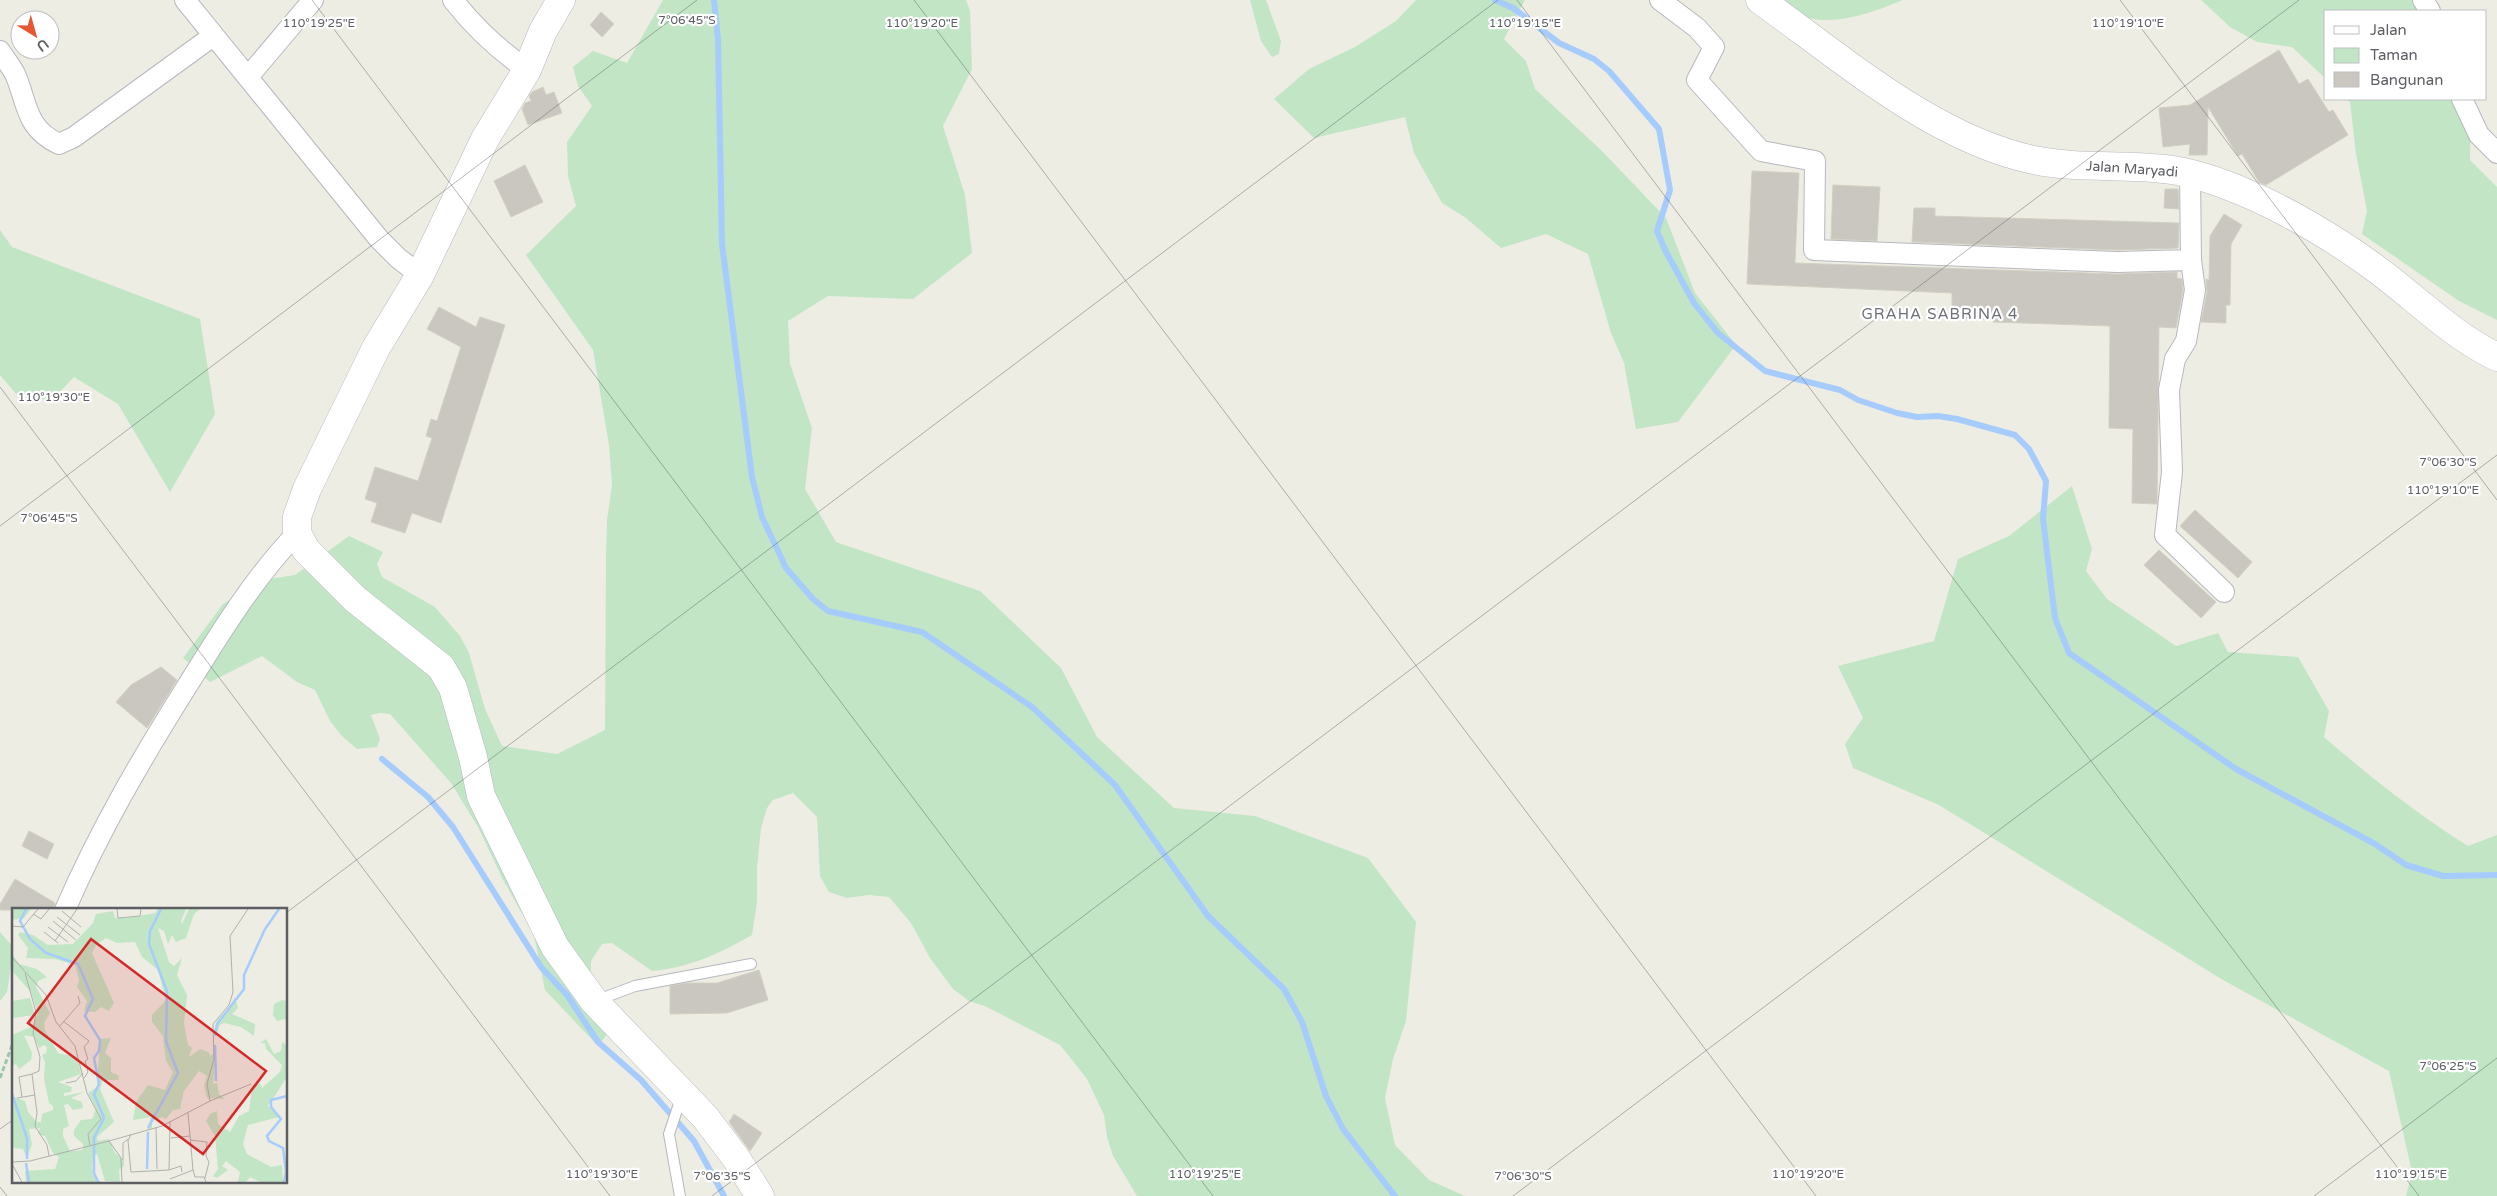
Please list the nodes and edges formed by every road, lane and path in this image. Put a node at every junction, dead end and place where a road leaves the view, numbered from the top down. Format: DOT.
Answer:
graph roads {
  1 [pos="186,0"];
  2 [pos="313,0"];
  3 [pos="453,0"];
  4 [pos="561,0"];
  5 [pos="1660,0"];
  6 [pos="1760,0"];
  7 [pos="214,36"];
  8 [pos="0,51"];
  9 [pos="527,70"];
  10 [pos="248,76"];
  11 [pos="2462,100"];
  12 [pos="2497,153"];
  13 [pos="2190,173"];
  14 [pos="2191,260"];
  15 [pos="420,275"];
  16 [pos="2497,357"];
  17 [pos="297,533"];
  18 [pos="2224,592"];
  19 [pos="66,908"];
  20 [pos="751,964"];
  21 [pos="594,1001"];
  22 [pos="12,1045"];
  23 [pos="0,1078"];
  24 [pos="680,1100"];
  25 [pos="680,1196"];
  26 [pos="760,1196"];
  1 -- 7 [label="street"];
  2 -- 10 [label="street"];
  3 -- 9 [label="street"];
  4 -- 9 [label="street"];
  5 -- 14 [label="street"];
  6 -- 13 [label="street, Jalan Maryadi"];
  7 -- 8 [label="street"];
  7 -- 10 [label="street"];
  9 -- 15 [label="street"];
  10 -- 15 [label="street"];
  11 -- 12 [label="street"];
  13 -- 14 [label="street"];
  13 -- 16 [label="street, Jalan Maryadi"];
  14 -- 18 [label="street"];
  15 -- 17 [label="street"];
  17 -- 19 [label="street"];
  17 -- 21 [label="street"];
  20 -- 21 [label="lane"];
  21 -- 24 [label="street"];
  22 -- 23 [label="path"];
  24 -- 25 [label="lane"];
  24 -- 26 [label="street"];
}
